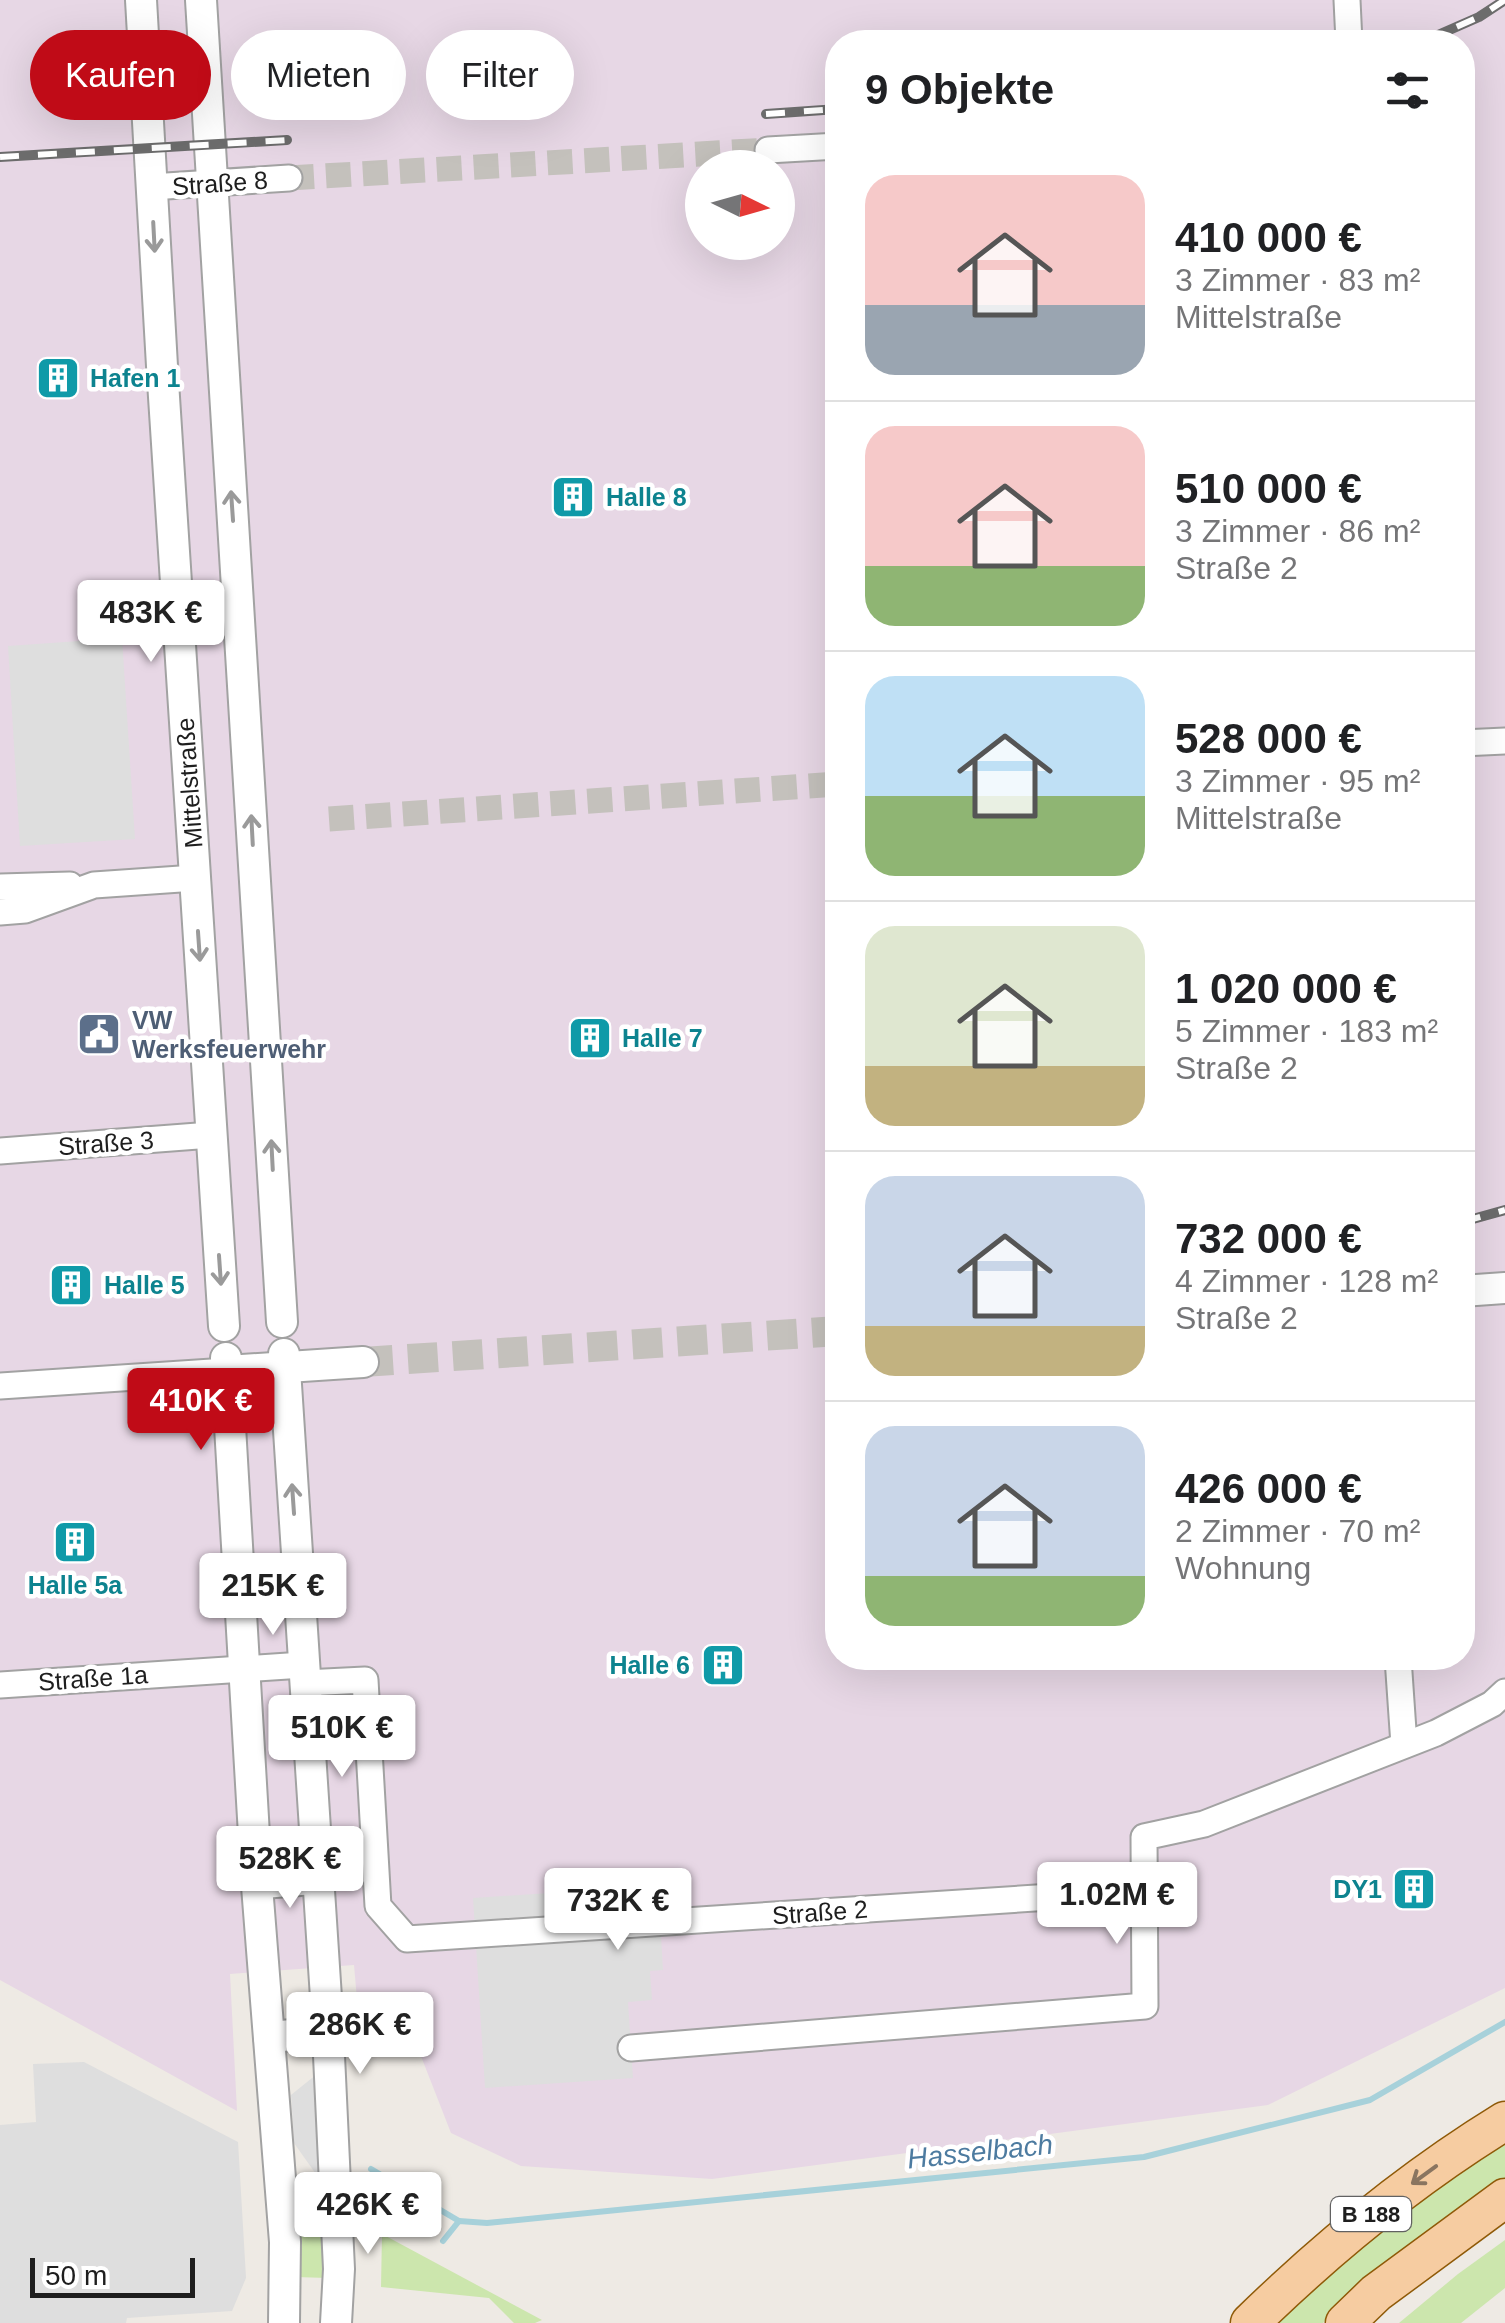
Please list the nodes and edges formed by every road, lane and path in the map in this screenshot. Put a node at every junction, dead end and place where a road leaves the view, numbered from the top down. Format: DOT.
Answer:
graph roads {
  1 [pos="141,0"];
  2 [pos="201,0"];
  3 [pos="1347,0"];
  4 [pos="1348,30"];
  5 [pos="825,147"];
  6 [pos="768,150"];
  7 [pos="289,178"];
  8 [pos="213,184"];
  9 [pos="151,187"];
  10 [pos="1505,741"];
  11 [pos="1475,743"];
  12 [pos="195,878"];
  13 [pos="94,884"];
  14 [pos="0,888"];
  15 [pos="0,912"];
  16 [pos="212,1135"];
  17 [pos="0,1152"];
  18 [pos="1505,1288"];
  19 [pos="1475,1290"];
  20 [pos="282,1322"];
  21 [pos="224,1326"];
  22 [pos="284,1361"];
  23 [pos="363,1362"];
  24 [pos="227,1365"];
  25 [pos="0,1386"];
  26 [pos="246,1667"];
  27 [pos="1399,1670"];
  28 [pos="304,1674"];
  29 [pos="0,1685"];
  30 [pos="1505,1692"];
  31 [pos="1404,1745"];
  32 [pos="319,1881"];
  33 [pos="257,1886"];
  34 [pos="1144,1891"];
  35 [pos="328,2032"];
  36 [pos="269,2036"];
  37 [pos="631,2048"];
  38 [pos="1505,2121"];
  39 [pos="1505,2198"];
  40 [pos="284,2323"];
  41 [pos="336,2323"];
  42 [pos="1250,2323"];
  43 [pos="1345,2323"];
  1 -- 9 [label="street, Mittelstraße"];
  2 -- 8 [label="street"];
  3 -- 4 [label="street"];
  5 -- 6 [label="street"];
  7 -- 8 [label="street, Straße 8"];
  8 -- 9 [label="street, Straße 8"];
  20 -- 8 [label="street, one-way"];
  9 -- 12 [label="street, Mittelstraße, one-way"];
  10 -- 11 [label="street"];
  12 -- 13 [label="street"];
  12 -- 16 [label="street, Mittelstraße, one-way"];
  13 -- 14 [label="street"];
  13 -- 15 [label="street"];
  16 -- 17 [label="street, Straße 3"];
  16 -- 21 [label="street, Mittelstraße, one-way"];
  18 -- 19 [label="street"];
  22 -- 23 [label="street"];
  22 -- 24 [label="street"];
  28 -- 22 [label="street, one-way"];
  24 -- 25 [label="street"];
  24 -- 26 [label="street"];
  26 -- 28 [label="street, Straße 1a"];
  26 -- 29 [label="street, Straße 1a"];
  26 -- 33 [label="street"];
  27 -- 31 [label="street"];
  28 -- 32 [label="street"];
  28 -- 34 [label="street, Straße 2"];
  30 -- 31 [label="street"];
  31 -- 34 [label="street"];
  32 -- 33 [label="street"];
  32 -- 35 [label="street"];
  33 -- 36 [label="street"];
  34 -- 37 [label="street"];
  35 -- 36 [label="street"];
  35 -- 41 [label="street"];
  36 -- 40 [label="street"];
  38 -- 42 [label="main road, B 188, one-way"];
  39 -- 43 [label="main road, B 188"];
}
